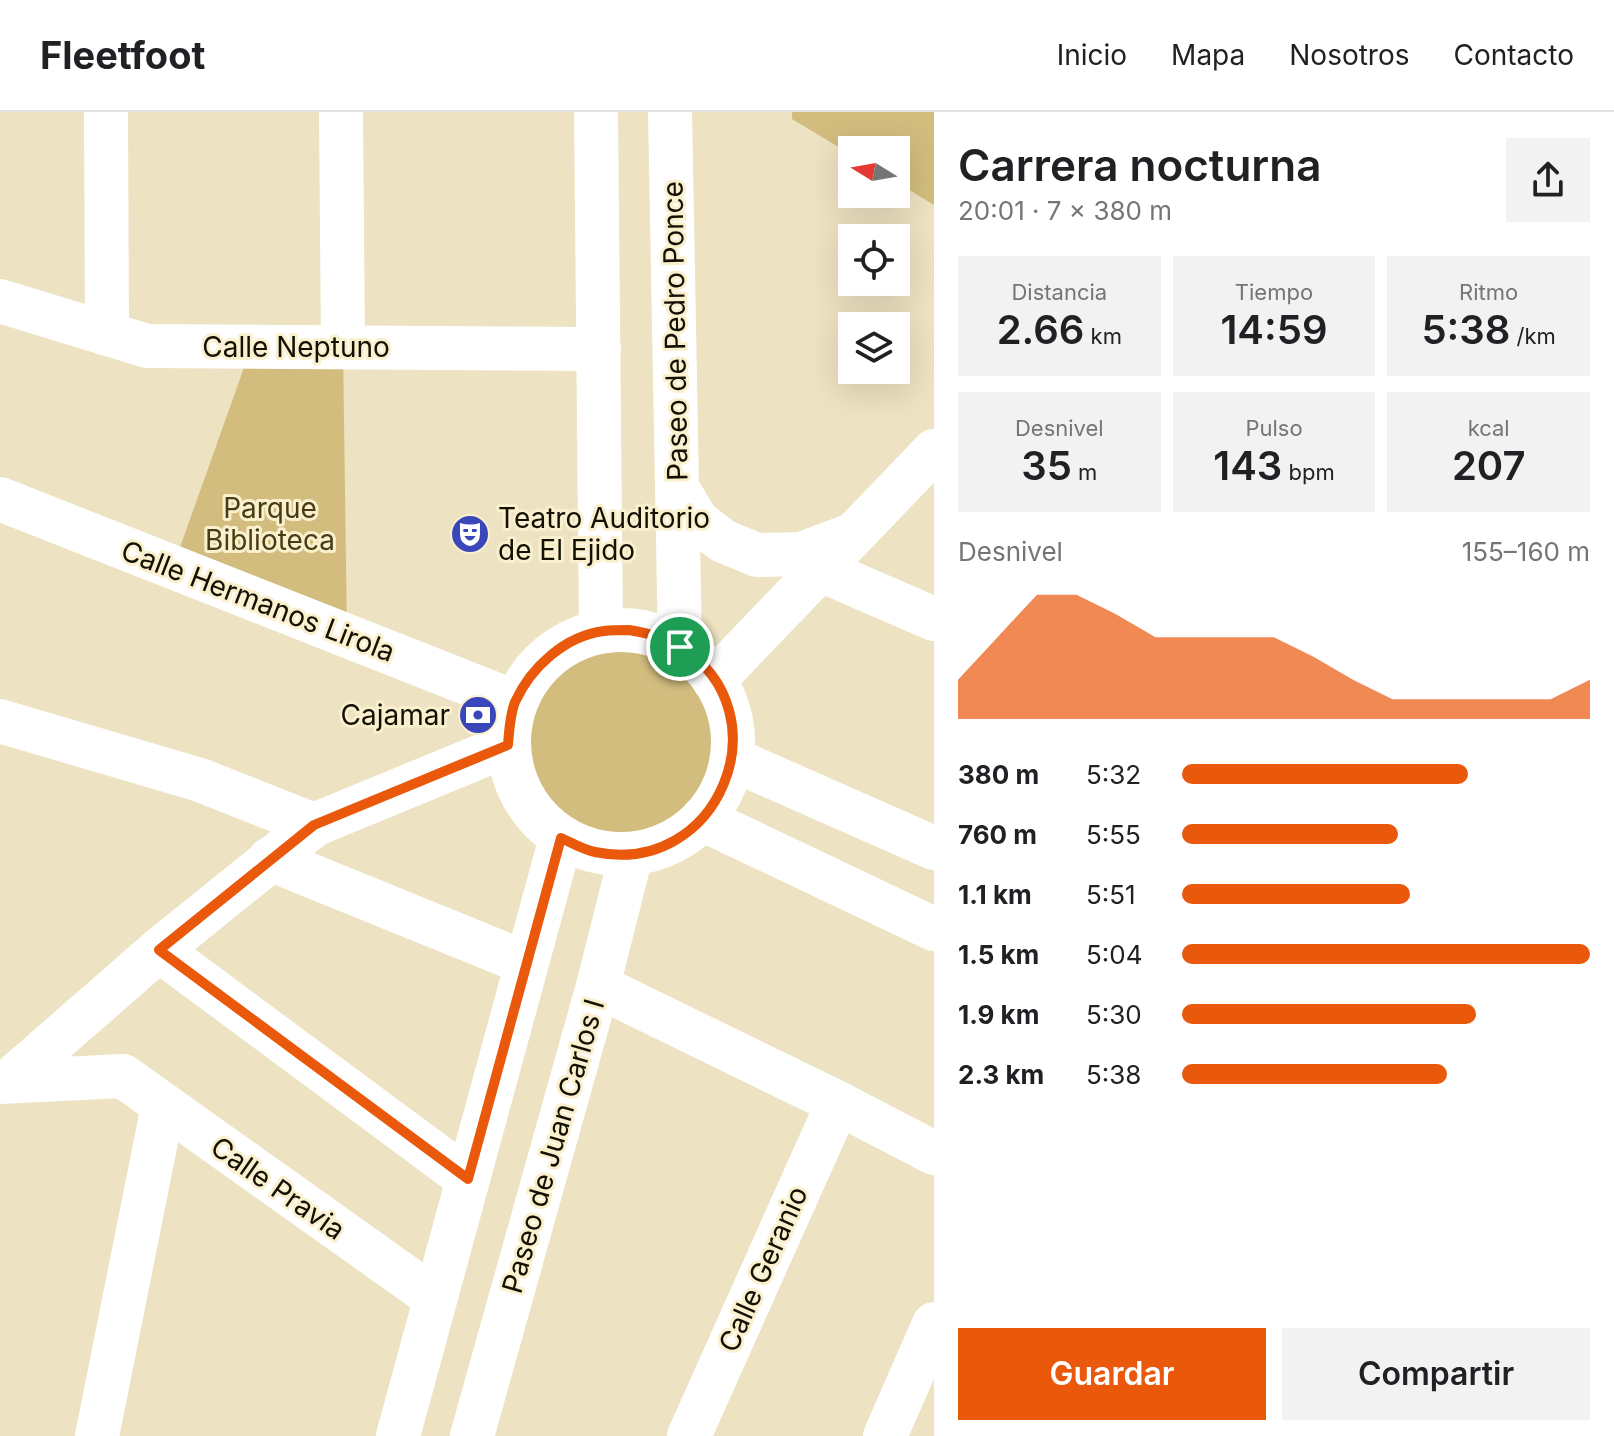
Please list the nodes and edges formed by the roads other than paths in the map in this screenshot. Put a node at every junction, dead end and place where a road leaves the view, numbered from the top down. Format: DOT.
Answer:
graph roads {
  1 [pos="106,112"];
  2 [pos="341,112"];
  3 [pos="596,112"];
  4 [pos="670,112"];
  5 [pos="0,301"];
  6 [pos="107,334"];
  7 [pos="343,347"];
  8 [pos="599,349"];
  9 [pos="934,451"];
  10 [pos="678,489"];
  11 [pos="0,499"];
  12 [pos="852,536"];
  13 [pos="821,570"];
  14 [pos="934,619"];
  15 [pos="601,631"];
  16 [pos="680,647"];
  17 [pos="714,680"];
  18 [pos="515,702"];
  19 [pos="0,721"];
  20 [pos="508,745"];
  21 [pos="732,759"];
  22 [pos="702,819"];
  23 [pos="314,825"];
  24 [pos="561,838"];
  25 [pos="934,848"];
  26 [pos="631,855"];
  27 [pos="270,859"];
  28 [pos="934,929"];
  29 [pos="159,950"];
  30 [pos="526,963"];
  31 [pos="598,986"];
  32 [pos="4,1081"];
  33 [pos="838,1103"];
  34 [pos="163,1106"];
  35 [pos="934,1153"];
  36 [pos="468,1179"];
  37 [pos="435,1298"];
  38 [pos="934,1324"];
  39 [pos="97,1436"];
  40 [pos="398,1436"];
  41 [pos="472,1436"];
  42 [pos="689,1436"];
  43 [pos="885,1436"];
  1 -- 6 [label="street"];
  2 -- 7 [label="street"];
  3 -- 8 [label="street"];
  4 -- 10 [label="street, Paseo de Pedro Ponce"];
  5 -- 6 [label="street, Calle Neptuno"];
  6 -- 7 [label="street, Calle Neptuno"];
  7 -- 8 [label="street, Calle Neptuno"];
  8 -- 15 [label="street"];
  9 -- 12 [label="street"];
  10 -- 12 [label="street"];
  10 -- 16 [label="street, Paseo de Pedro Ponce"];
  11 -- 18 [label="street, Calle Hermanos Lirola"];
  12 -- 13 [label="street"];
  13 -- 14 [label="street"];
  13 -- 17 [label="street"];
  15 -- 16 [label="street"];
  15 -- 18 [label="street"];
  16 -- 17 [label="street"];
  17 -- 21 [label="street"];
  18 -- 20 [label="street"];
  19 -- 23 [label="street"];
  20 -- 23 [label="street"];
  20 -- 24 [label="street"];
  21 -- 22 [label="street"];
  21 -- 25 [label="street"];
  22 -- 26 [label="street"];
  22 -- 28 [label="street"];
  23 -- 27 [label="street"];
  24 -- 26 [label="street"];
  24 -- 30 [label="street"];
  26 -- 31 [label="street, Paseo de Juan Carlos I"];
  27 -- 29 [label="street"];
  27 -- 30 [label="street"];
  29 -- 32 [label="street"];
  29 -- 36 [label="street"];
  30 -- 36 [label="street"];
  31 -- 33 [label="street"];
  31 -- 41 [label="street, Paseo de Juan Carlos I"];
  32 -- 34 [label="street, Calle Pravia"];
  33 -- 35 [label="street"];
  33 -- 42 [label="street, Calle Geranio"];
  34 -- 37 [label="street, Calle Pravia"];
  34 -- 39 [label="street"];
  36 -- 37 [label="street"];
  37 -- 40 [label="street"];
  38 -- 43 [label="street"];
}
